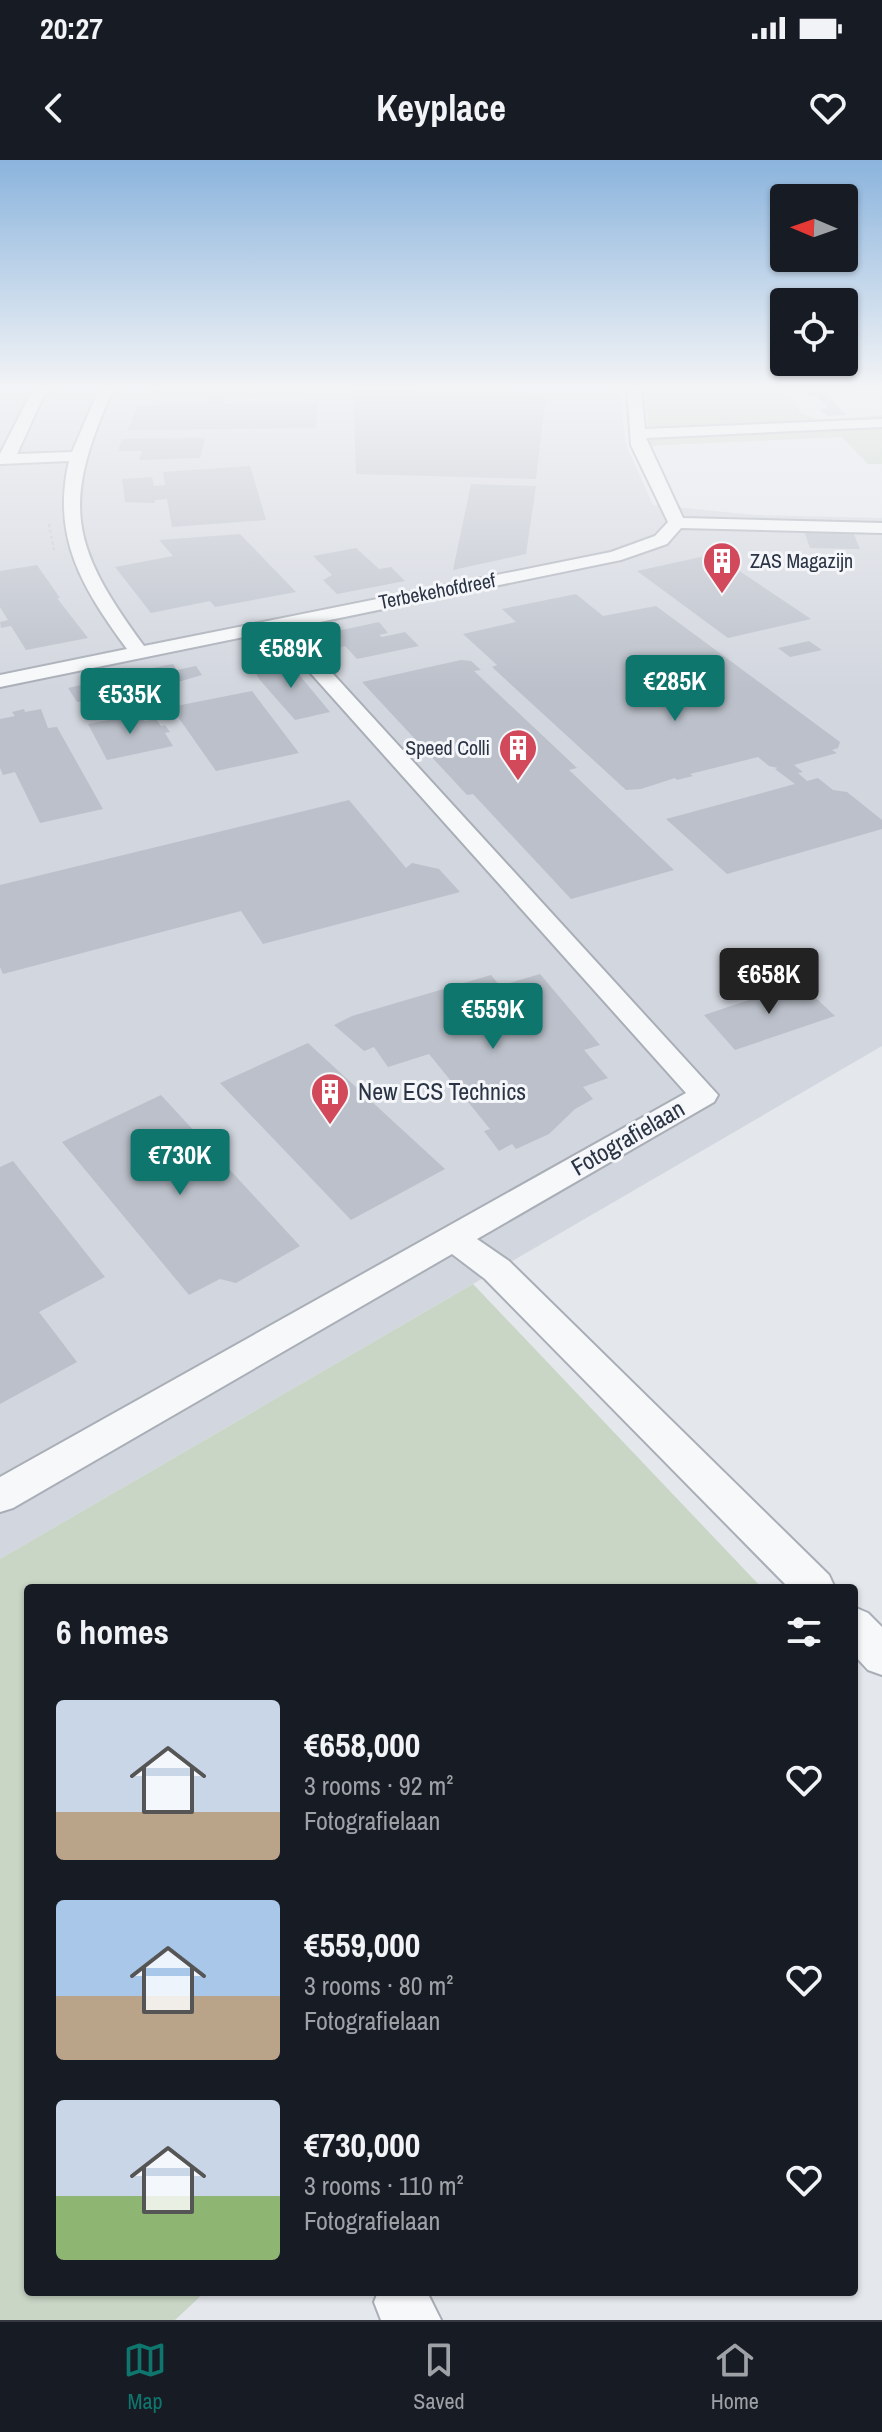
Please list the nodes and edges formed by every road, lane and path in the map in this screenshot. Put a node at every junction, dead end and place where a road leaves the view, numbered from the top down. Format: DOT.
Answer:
graph roads {
  1 [pos="74,488"];
  2 [pos="660,488"];
  3 [pos="677,523"];
  4 [pos="882,528"];
  5 [pos="277,624"];
  6 [pos="139,652"];
  7 [pos="0,681"];
  8 [pos="453,1238"];
  9 [pos="0,1496"];
  10 [pos="811,1584"];
  11 [pos="858,1630"];
  12 [pos="882,1656"];
  1 -- 6 [label="street"];
  2 -- 3 [label="street"];
  3 -- 4 [label="street"];
  3 -- 5 [label="street, Terbekehofdreef"];
  5 -- 6 [label="street, Terbekehofdreef"];
  5 -- 8 [label="street, Fotografielaan"];
  6 -- 7 [label="street, Terbekehofdreef"];
  8 -- 9 [label="street, Fotografielaan"];
  8 -- 10 [label="street"];
  11 -- 12 [label="street"];
}
